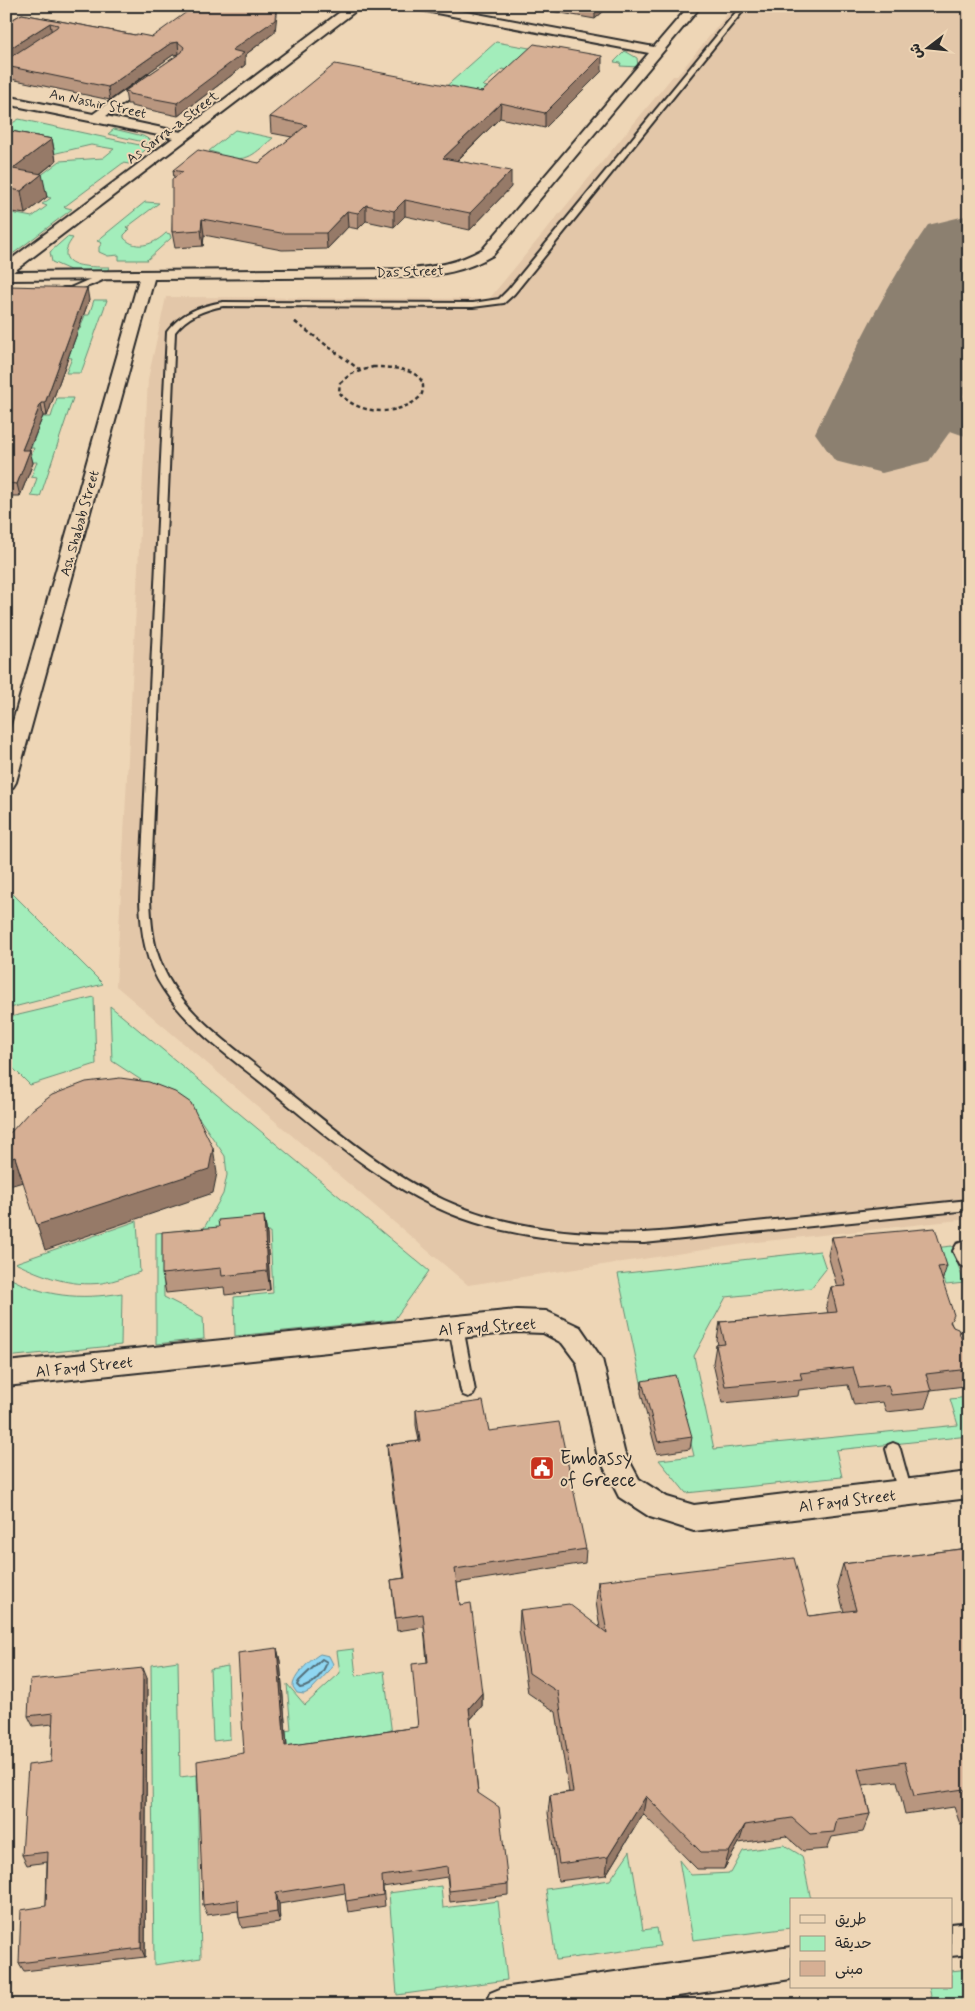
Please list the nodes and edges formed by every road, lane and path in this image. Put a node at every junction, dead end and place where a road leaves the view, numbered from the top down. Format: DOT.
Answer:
graph roads {
  1 [pos="356,6"];
  2 [pos="415,6"];
  3 [pos="695,6"];
  4 [pos="744,6"];
  5 [pos="658,51"];
  6 [pos="162,70"];
  7 [pos="6,100"];
  8 [pos="95,118"];
  9 [pos="184,136"];
  10 [pos="6,270"];
  11 [pos="106,275"];
  12 [pos="148,275"];
  13 [pos="6,276"];
  14 [pos="52,290"];
  15 [pos="270,303"];
  16 [pos="360,370"];
  17 [pos="6,713"];
  18 [pos="26,713"];
  19 [pos="7,774"];
  20 [pos="969,1205"];
  21 [pos="456,1327"];
  22 [pos="969,1337"];
  23 [pos="953,1339"];
  24 [pos="6,1374"];
  25 [pos="468,1391"];
  26 [pos="894,1449"];
  27 [pos="969,1485"];
  28 [pos="905,1493"];
  29 [pos="969,1938"];
  30 [pos="952,1940"];
  31 [pos="790,1963"];
  32 [pos="502,2005"];
  1 -- 9 [label="street, As Sarra-a Street"];
  2 -- 5 [label="street"];
  3 -- 5 [label="street, Das Street"];
  4 -- 15 [label="lane"];
  5 -- 12 [label="street, Das Street"];
  6 -- 8 [label="street"];
  7 -- 8 [label="street, An Nashir Street"];
  8 -- 9 [label="street, An Nashir Street"];
  9 -- 10 [label="street, As Sarra-a Street"];
  11 -- 12 [label="street, Das Street"];
  11 -- 13 [label="street, Das Street"];
  11 -- 14 [label="lane"];
  12 -- 18 [label="street, Ash Shabab Street"];
  15 -- 16 [label="path"];
  15 -- 20 [label="lane"];
  16 -- 16 [label="path"];
  17 -- 18 [label="street"];
  18 -- 19 [label="street, Ash Shabab Street"];
  21 -- 24 [label="street, Al Fayd Street"];
  21 -- 25 [label="lane"];
  21 -- 28 [label="street, Al Fayd Street"];
  22 -- 23 [label="lane"];
  26 -- 28 [label="lane"];
  27 -- 28 [label="street, Al Fayd Street"];
  29 -- 30 [label="street"];
  31 -- 32 [label="street"];
}
